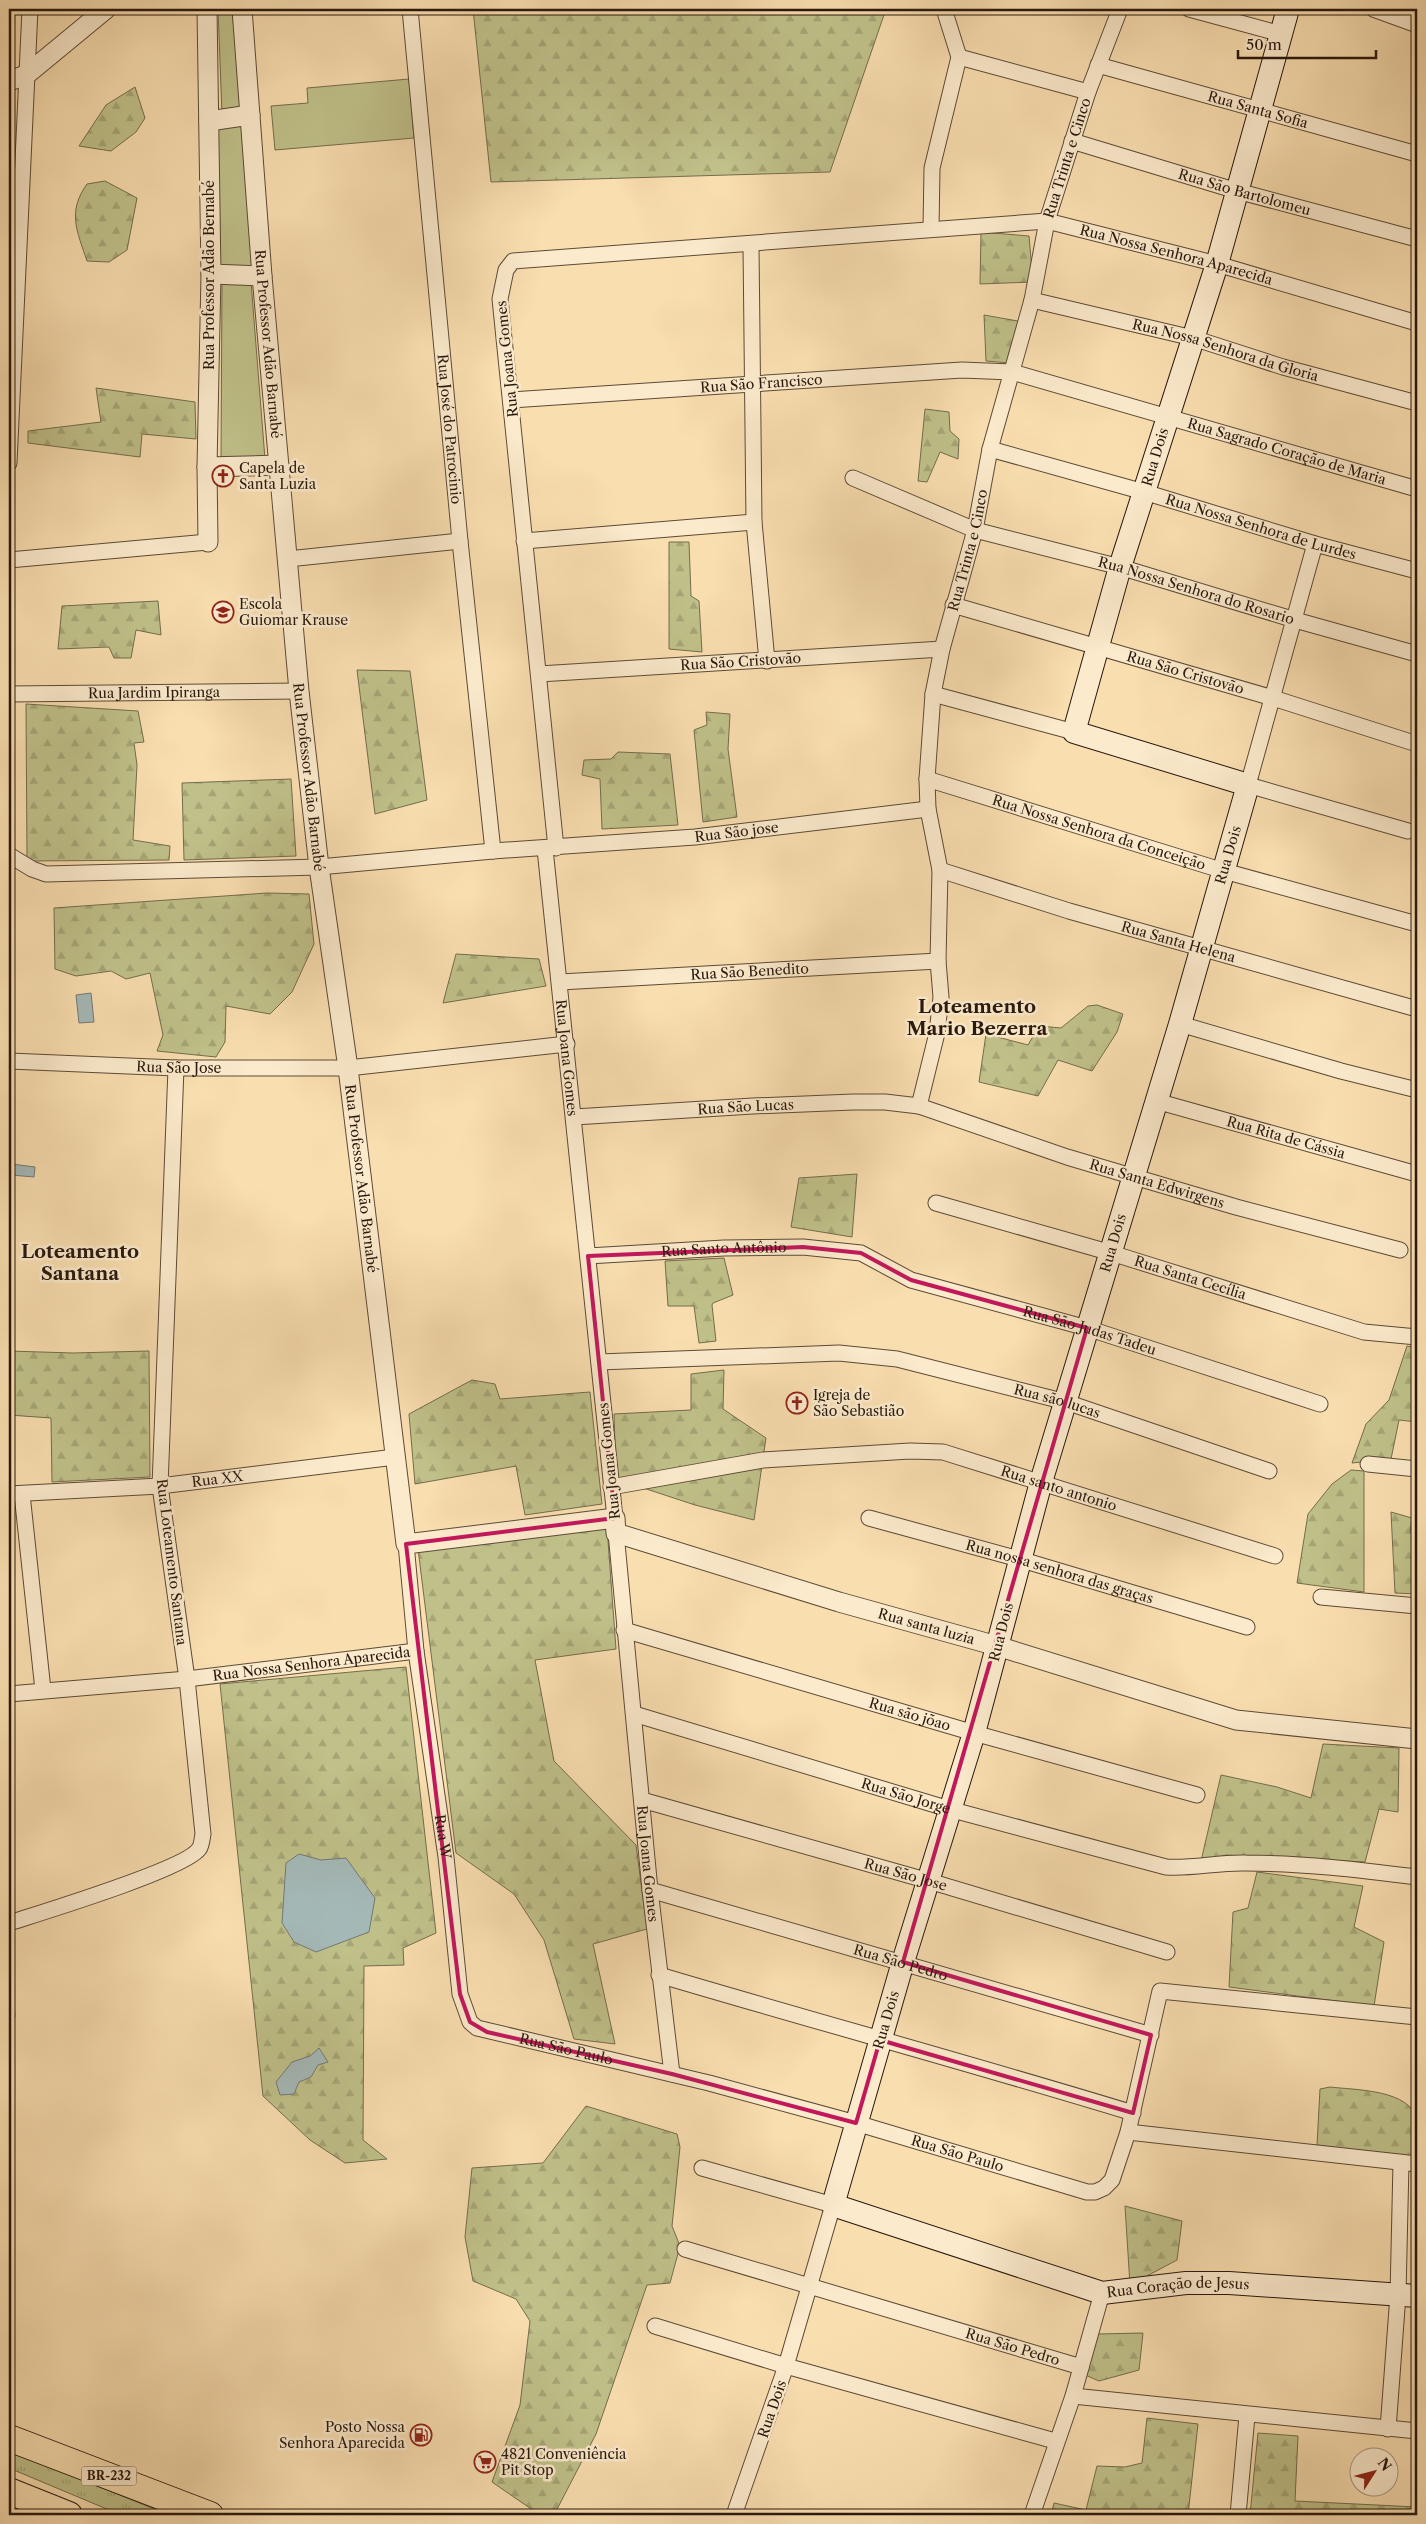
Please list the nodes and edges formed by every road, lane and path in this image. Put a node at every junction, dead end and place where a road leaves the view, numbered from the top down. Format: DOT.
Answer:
graph roads {
  1 [pos="30,9"];
  2 [pos="106,9"];
  3 [pos="207,9"];
  4 [pos="242,9"];
  5 [pos="410,9"];
  6 [pos="944,9"];
  7 [pos="1120,9"];
  8 [pos="1189,9"];
  9 [pos="1288,9"];
  10 [pos="1372,9"];
  11 [pos="1417,24"];
  12 [pos="1281,34"];
  13 [pos="959,57"];
  14 [pos="1098,65"];
  15 [pos="18,78"];
  16 [pos="1088,92"];
  17 [pos="1258,109"];
  18 [pos="250,115"];
  19 [pos="209,121"];
  20 [pos="1072,141"];
  21 [pos="1417,154"];
  22 [pos="1237,191"];
  23 [pos="1047,221"];
  24 [pos="931,228"];
  25 [pos="1417,239"];
  26 [pos="751,245"];
  27 [pos="1216,264"];
  28 [pos="211,274"];
  29 [pos="262,276"];
  30 [pos="1032,300"];
  31 [pos="1417,323"];
  32 [pos="1193,338"];
  33 [pos="1012,372"];
  34 [pos="753,385"];
  35 [pos="511,400"];
  36 [pos="1417,403"];
  37 [pos="1167,416"];
  38 [pos="990,449"];
  39 [pos="9,463"];
  40 [pos="279,465"];
  41 [pos="207,468"];
  42 [pos="853,478"];
  43 [pos="1417,489"];
  44 [pos="1144,492"];
  45 [pos="754,522"];
  46 [pos="975,530"];
  47 [pos="460,541"];
  48 [pos="524,541"];
  49 [pos="208,542"];
  50 [pos="1315,544"];
  51 [pos="288,559"];
  52 [pos="9,560"];
  53 [pos="1120,567"];
  54 [pos="1417,571"];
  55 [pos="953,605"];
  56 [pos="1295,620"];
  57 [pos="1099,647"];
  58 [pos="942,649"];
  59 [pos="1417,654"];
  60 [pos="767,661"];
  61 [pos="540,674"];
  62 [pos="299,691"];
  63 [pos="9,694"];
  64 [pos="934,694"];
  65 [pos="1273,698"];
  66 [pos="1074,732"];
  67 [pos="1417,744"];
  68 [pos="926,779"];
  69 [pos="1248,785"];
  70 [pos="928,809"];
  71 [pos="1408,832"];
  72 [pos="551,848"];
  73 [pos="493,851"];
  74 [pos="9,855"];
  75 [pos="319,867"];
  76 [pos="940,870"];
  77 [pos="1224,871"];
  78 [pos="1417,924"];
  79 [pos="1202,949"];
  80 [pos="938,961"];
  81 [pos="560,982"];
  82 [pos="1417,1009"];
  83 [pos="1180,1024"];
  84 [pos="567,1044"];
  85 [pos="9,1061"];
  86 [pos="176,1068"];
  87 [pos="348,1068"];
  88 [pos="1417,1090"];
  89 [pos="1156,1101"];
  90 [pos="919,1106"];
  91 [pos="574,1117"];
  92 [pos="1417,1174"];
  93 [pos="1133,1176"];
  94 [pos="936,1203"];
  95 [pos="1400,1250"];
  96 [pos="861,1253"];
  97 [pos="1111,1253"];
  98 [pos="588,1256"];
  99 [pos="1087,1328"];
  100 [pos="1417,1337"];
  101 [pos="600,1362"];
  102 [pos="1066,1402"];
  103 [pos="1320,1404"];
  104 [pos="395,1457"];
  105 [pos="1368,1464"];
  106 [pos="1417,1468"];
  107 [pos="1269,1471"];
  108 [pos="1041,1482"];
  109 [pos="160,1486"];
  110 [pos="611,1487"];
  111 [pos="15,1494"];
  112 [pos="869,1518"];
  113 [pos="616,1526"];
  114 [pos="406,1544"];
  115 [pos="1275,1556"];
  116 [pos="1019,1559"];
  117 [pos="1321,1597"];
  118 [pos="1417,1606"];
  119 [pos="1247,1627"];
  120 [pos="624,1630"];
  121 [pos="997,1646"];
  122 [pos="416,1651"];
  123 [pos="187,1679"];
  124 [pos="43,1690"];
  125 [pos="9,1694"];
  126 [pos="634,1714"];
  127 [pos="974,1733"];
  128 [pos="1417,1739"];
  129 [pos="1196,1795"];
  130 [pos="642,1800"];
  131 [pos="949,1809"];
  132 [pos="1417,1877"];
  133 [pos="929,1881"];
  134 [pos="650,1890"];
  135 [pos="9,1923"];
  136 [pos="1167,1952"];
  137 [pos="903,1962"];
  138 [pos="659,1975"];
  139 [pos="1417,2017"];
  140 [pos="470,2022"];
  141 [pos="1151,2035"];
  142 [pos="880,2040"];
  143 [pos="672,2074"];
  144 [pos="1133,2113"];
  145 [pos="856,2123"];
  146 [pos="1128,2132"];
  147 [pos="1401,2163"];
  148 [pos="1417,2164"];
  149 [pos="702,2168"];
  150 [pos="833,2205"];
  151 [pos="685,2249"];
  152 [pos="811,2286"];
  153 [pos="1102,2293"];
  154 [pos="1408,2296"];
  155 [pos="655,2326"];
  156 [pos="786,2366"];
  157 [pos="1081,2367"];
  158 [pos="1072,2396"];
  159 [pos="1247,2416"];
  160 [pos="1388,2429"];
  161 [pos="1417,2431"];
  162 [pos="9,2438"];
  163 [pos="1055,2441"];
  164 [pos="9,2491"];
  165 [pos="69,2515"];
  166 [pos="210,2515"];
  167 [pos="734,2515"];
  168 [pos="1032,2515"];
  169 [pos="1238,2515"];
  1 -- 15 [label="street"];
  2 -- 15 [label="street"];
  3 -- 19 [label="street, Rua Professor Adão Bernabé"];
  4 -- 18 [label="street, Rua Professor Adão Barnabé"];
  5 -- 47 [label="street, Rua José do Patrocinio"];
  6 -- 13 [label="street"];
  7 -- 14 [label="street, Rua Trinta e Cinco"];
  8 -- 12 [label="street"];
  9 -- 12 [label="main road, Rua Dois"];
  10 -- 11 [label="street"];
  12 -- 17 [label="main road, Rua Dois"];
  13 -- 16 [label="street"];
  13 -- 24 [label="street"];
  14 -- 16 [label="street, Rua Trinta e Cinco"];
  14 -- 17 [label="street, Rua Santa Sofia"];
  15 -- 39 [label="street"];
  16 -- 20 [label="street, Rua Trinta e Cinco"];
  17 -- 21 [label="street, Rua Santa Sofia"];
  17 -- 22 [label="main road, Rua Dois"];
  18 -- 19 [label="street"];
  18 -- 29 [label="street, Rua Professor Adão Barnabé"];
  19 -- 28 [label="street, Rua Professor Adão Bernabé"];
  20 -- 22 [label="street, Rua São Bartolomeu"];
  20 -- 23 [label="street, Rua Trinta e Cinco"];
  22 -- 25 [label="street, Rua São Bartolomeu"];
  22 -- 27 [label="main road, Rua Dois"];
  23 -- 24 [label="street, Rua Nossa Senhora Aparecida"];
  23 -- 27 [label="street, Rua Nossa Senhora Aparecida"];
  23 -- 30 [label="street, Rua Trinta e Cinco"];
  24 -- 26 [label="street, Rua Joana Gomes"];
  26 -- 34 [label="street"];
  26 -- 35 [label="street, Rua Joana Gomes"];
  27 -- 31 [label="street, Rua Nossa Senhora Aparecida"];
  27 -- 32 [label="main road, Rua Dois"];
  28 -- 29 [label="street"];
  28 -- 41 [label="street, Rua Professor Adão Bernabé"];
  29 -- 40 [label="street, Rua Professor Adão Barnabé"];
  30 -- 32 [label="street, Rua Nossa Senhora da Gloria"];
  30 -- 33 [label="street, Rua Trinta e Cinco"];
  32 -- 36 [label="street, Rua Nossa Senhora da Gloria"];
  32 -- 37 [label="main road, Rua Dois"];
  33 -- 34 [label="street, Rua São Francisco"];
  33 -- 37 [label="street, Rua Sagrado Coração de Maria"];
  33 -- 38 [label="street, Rua Trinta e Cinco"];
  34 -- 35 [label="street, Rua São Francisco"];
  34 -- 45 [label="street"];
  35 -- 48 [label="street, Rua Joana Gomes"];
  37 -- 43 [label="street, Rua Sagrado Coração de Maria"];
  37 -- 44 [label="main road, Rua Dois"];
  38 -- 44 [label="street, Rua Nossa Senhora de Lurdes"];
  38 -- 46 [label="street, Rua Trinta e Cinco"];
  40 -- 41 [label="street"];
  40 -- 51 [label="street, Rua Professor Adão Barnabé"];
  41 -- 49 [label="street, Rua Professor Adão Bernabé"];
  42 -- 46 [label="street"];
  44 -- 50 [label="street, Rua Nossa Senhora de Lurdes"];
  44 -- 53 [label="main road, Rua Dois"];
  45 -- 48 [label="street"];
  45 -- 60 [label="street"];
  46 -- 53 [label="street, Rua Nossa Senhora do Rosario"];
  46 -- 55 [label="street, Rua Trinta e Cinco"];
  47 -- 51 [label="street"];
  47 -- 73 [label="street, Rua José do Patrocinio"];
  48 -- 61 [label="street, Rua Joana Gomes"];
  49 -- 52 [label="street"];
  50 -- 54 [label="street, Rua Nossa Senhora de Lurdes"];
  50 -- 56 [label="street, Rua Dois"];
  51 -- 62 [label="street, Rua Professor Adão Barnabé"];
  53 -- 56 [label="street, Rua Nossa Senhora do Rosario"];
  53 -- 57 [label="main road, Rua Dois"];
  55 -- 57 [label="street, Rua São Cristovão"];
  55 -- 58 [label="street, Rua Trinta e Cinco"];
  56 -- 59 [label="street, Rua Nossa Senhora do Rosario"];
  56 -- 65 [label="street, Rua Dois"];
  57 -- 65 [label="street, Rua São Cristovão"];
  57 -- 66 [label="main road, Rua Dois"];
  58 -- 60 [label="street, Rua São Cristovão"];
  58 -- 64 [label="street, Rua Trinta e Cinco"];
  60 -- 61 [label="street, Rua São Cristovão"];
  61 -- 72 [label="street, Rua Joana Gomes"];
  62 -- 63 [label="street, Rua Jardim Ipiranga"];
  62 -- 75 [label="street, Rua Professor Adão Barnabé"];
  64 -- 66 [label="street"];
  64 -- 68 [label="street, Rua Trinta e Cinco"];
  65 -- 67 [label="street, Rua São Cristovão"];
  65 -- 69 [label="street, Rua Dois"];
  66 -- 69 [label="main road"];
  68 -- 70 [label="street, Rua Trinta e Cinco"];
  68 -- 77 [label="street, Rua Nossa Senhora da Conceição"];
  69 -- 71 [label="street"];
  69 -- 77 [label="main road, Rua Dois"];
  70 -- 72 [label="street, Rua São jose"];
  70 -- 76 [label="street, Rua Trinta e Cinco"];
  72 -- 73 [label="street, Rua São jose"];
  72 -- 81 [label="street, Rua Joana Gomes"];
  73 -- 75 [label="street, Rua São jose"];
  74 -- 75 [label="street, Rua São jose"];
  75 -- 87 [label="street, Rua Professor Adão Barnabé"];
  76 -- 79 [label="street, Rua Santa Helena"];
  76 -- 80 [label="street, Rua Trinta e Cinco"];
  77 -- 78 [label="street, Rua Nossa Senhora da Conceição"];
  77 -- 79 [label="main road, Rua Dois"];
  79 -- 82 [label="street, Rua Santa Helena"];
  79 -- 83 [label="main road, Rua Dois"];
  80 -- 81 [label="street, Rua São Benedito"];
  80 -- 90 [label="street, Rua Trinta e Cinco"];
  81 -- 84 [label="street, Rua Joana Gomes"];
  83 -- 88 [label="street"];
  83 -- 89 [label="main road, Rua Dois"];
  84 -- 87 [label="street, Rua São Jose"];
  84 -- 91 [label="street, Rua Joana Gomes"];
  85 -- 86 [label="street, Rua São Jose"];
  86 -- 87 [label="street, Rua São Jose"];
  86 -- 109 [label="street, Rua Loteamento Santana"];
  87 -- 104 [label="street, Rua Professor Adão Barnabé"];
  89 -- 92 [label="street, Rua Rita de Cássia"];
  89 -- 93 [label="main road, Rua Dois"];
  90 -- 91 [label="street, Rua São Lucas"];
  90 -- 93 [label="street, Rua Santa Edwirgens"];
  91 -- 98 [label="street, Rua Joana Gomes"];
  93 -- 95 [label="street, Rua Santa Edwirgens"];
  93 -- 97 [label="main road, Rua Dois"];
  94 -- 97 [label="street, Rua Santa Cecília"];
  96 -- 98 [label="street, Rua Santo Antônio"];
  96 -- 99 [label="street, Rua São Judas Tadeu"];
  97 -- 99 [label="main road, Rua Dois"];
  97 -- 100 [label="street, Rua Santa Cecília"];
  98 -- 101 [label="street, Rua Joana Gomes"];
  99 -- 102 [label="main road, Rua Dois"];
  99 -- 103 [label="street, Rua São Judas Tadeu"];
  101 -- 102 [label="street, Rua são lucas"];
  101 -- 110 [label="street, Rua Joana Gomes"];
  102 -- 107 [label="street, Rua são lucas"];
  102 -- 108 [label="main road, Rua Dois"];
  104 -- 109 [label="street, Rua XX"];
  104 -- 114 [label="street, Rua Professor Adão Barnabé"];
  105 -- 106 [label="street"];
  108 -- 110 [label="street, Rua santo antonio"];
  108 -- 115 [label="street, Rua santo antonio"];
  108 -- 116 [label="main road, Rua Dois"];
  109 -- 111 [label="street, Rua XX"];
  109 -- 123 [label="street, Rua Loteamento Santana"];
  110 -- 113 [label="street, Rua Joana Gomes"];
  111 -- 124 [label="street"];
  112 -- 116 [label="street, Rua nossa senhora das graças"];
  113 -- 114 [label="street"];
  113 -- 120 [label="street, Rua Joana Gomes"];
  113 -- 121 [label="street, Rua santa luzia"];
  114 -- 122 [label="street, Rua Nossa Senhora Aparecida"];
  116 -- 119 [label="street, Rua nossa senhora das graças"];
  116 -- 121 [label="main road, Rua Dois"];
  117 -- 118 [label="street"];
  120 -- 126 [label="street, Rua Joana Gomes"];
  120 -- 127 [label="street, Rua são jõao"];
  121 -- 127 [label="main road, Rua Dois"];
  121 -- 128 [label="street, Rua santa luzia"];
  122 -- 123 [label="street, Rua Nossa Senhora Aparecida"];
  122 -- 140 [label="street, Rua W"];
  123 -- 124 [label="street, Rua Nossa Senhora Aparecida"];
  123 -- 135 [label="street, Rua Loteamento Santana"];
  124 -- 125 [label="street, Rua Nossa Senhora Aparecida"];
  126 -- 130 [label="street, Rua Joana Gomes"];
  126 -- 131 [label="street, Rua São Jorge"];
  127 -- 129 [label="street, Rua são jõao"];
  127 -- 131 [label="main road, Rua Dois"];
  130 -- 133 [label="street, Rua São Jose"];
  130 -- 134 [label="street, Rua Joana Gomes"];
  131 -- 132 [label="street, Rua São Jorge"];
  131 -- 133 [label="main road, Rua Dois"];
  133 -- 136 [label="street, Rua São Jose"];
  133 -- 137 [label="main road, Rua Dois"];
  134 -- 137 [label="street, Rua São Pedro"];
  134 -- 138 [label="street, Rua Joana Gomes"];
  137 -- 141 [label="street, Rua São Pedro"];
  137 -- 142 [label="main road, Rua Dois"];
  138 -- 142 [label="street"];
  138 -- 143 [label="street, Rua Joana Gomes"];
  139 -- 141 [label="street, Rua São Paulo"];
  140 -- 143 [label="street, Rua São Paulo"];
  141 -- 144 [label="street, Rua São Paulo"];
  142 -- 144 [label="street"];
  142 -- 145 [label="main road, Rua Dois"];
  143 -- 145 [label="street, Rua São Paulo"];
  144 -- 146 [label="street, Rua São Paulo"];
  145 -- 146 [label="street, Rua São Paulo"];
  145 -- 150 [label="main road, Rua Dois"];
  146 -- 147 [label="street"];
  147 -- 148 [label="street"];
  147 -- 154 [label="street"];
  149 -- 150 [label="street"];
  150 -- 152 [label="street, Rua Dois"];
  150 -- 153 [label="main road, Rua Coração de Jesus"];
  151 -- 152 [label="street, Rua São Pedro"];
  152 -- 156 [label="street, Rua Dois"];
  152 -- 157 [label="street, Rua São Pedro"];
  153 -- 154 [label="main road, Rua Coração de Jesus"];
  153 -- 157 [label="street"];
  154 -- 160 [label="street"];
  155 -- 156 [label="street"];
  156 -- 163 [label="street"];
  156 -- 167 [label="street, Rua Dois"];
  157 -- 158 [label="street"];
  158 -- 159 [label="street"];
  158 -- 163 [label="street"];
  159 -- 160 [label="street"];
  159 -- 169 [label="street"];
  160 -- 161 [label="street"];
  162 -- 166 [label="highway, BR-232"];
  163 -- 168 [label="street"];
  164 -- 165 [label="highway"];
}
